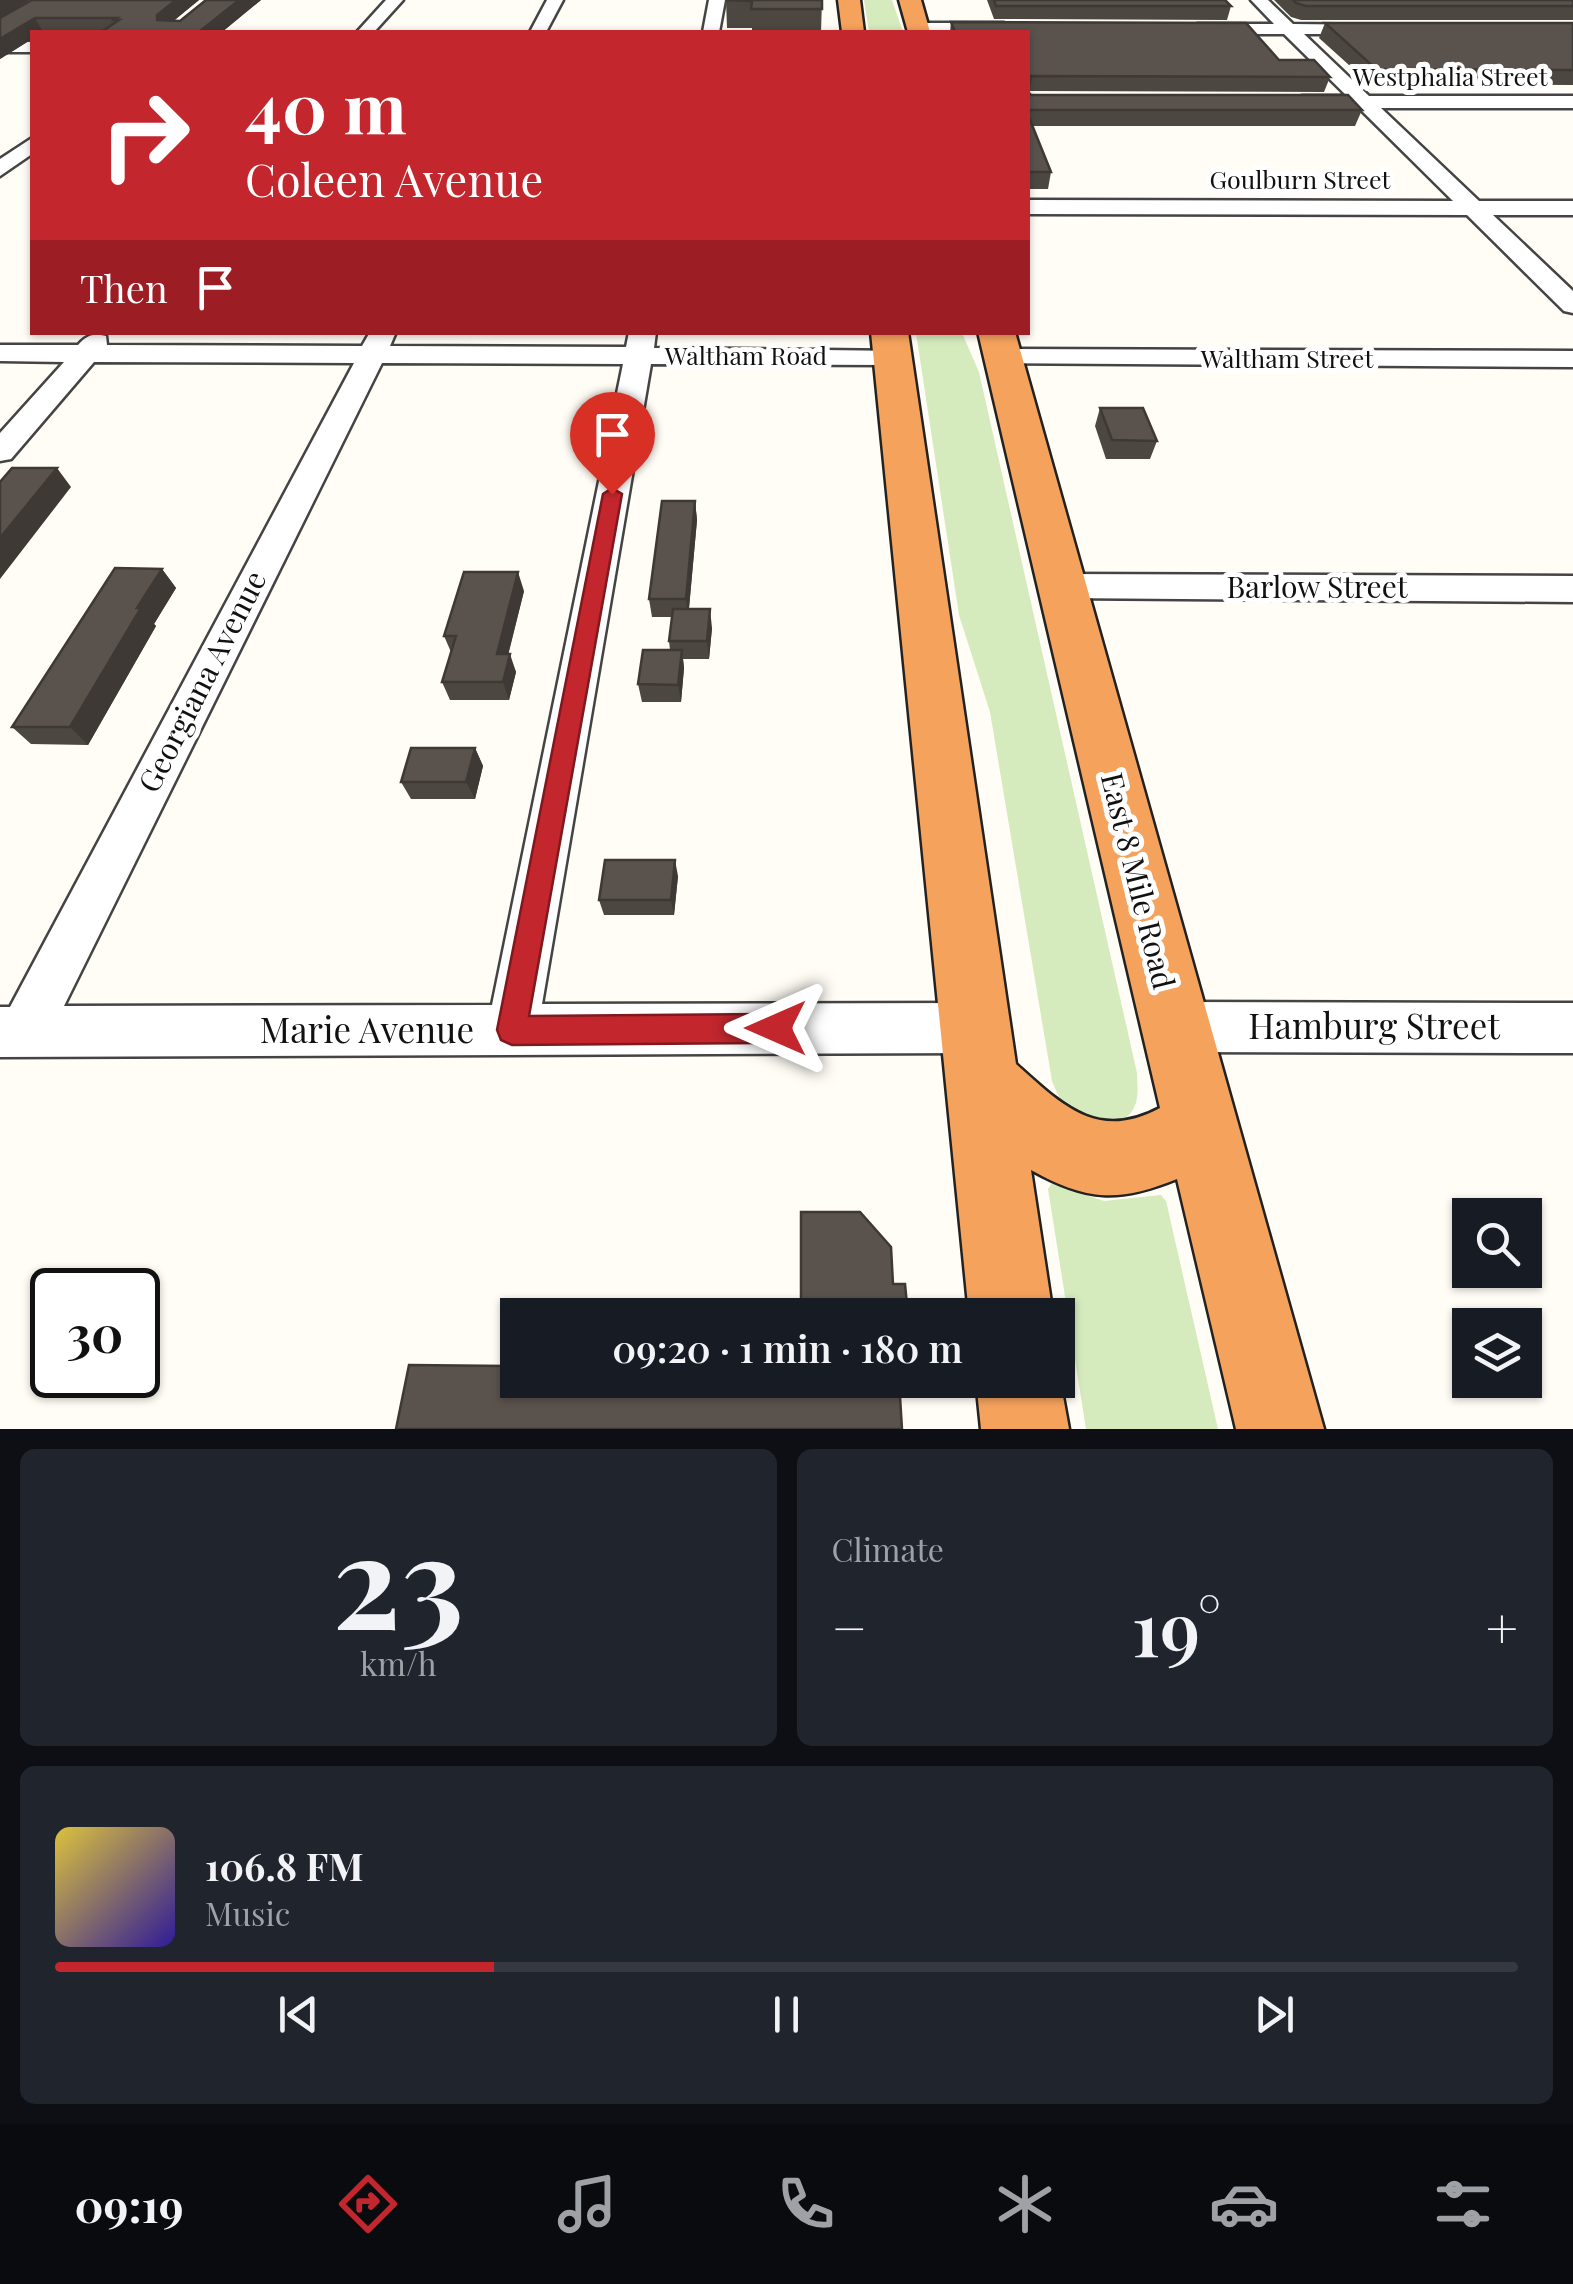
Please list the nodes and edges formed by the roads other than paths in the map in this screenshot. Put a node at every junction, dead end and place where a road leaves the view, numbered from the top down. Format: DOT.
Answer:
graph roads {
  1 [pos="395,0"];
  2 [pos="555,0"];
  3 [pos="716,0"];
  4 [pos="849,0"];
  5 [pos="910,0"];
  6 [pos="1259,0"];
  7 [pos="1027,28"];
  8 [pos="1178,29"];
  9 [pos="1288,29"];
  10 [pos="1400,29"];
  11 [pos="367,30"];
  12 [pos="539,30"];
  13 [pos="710,30"];
  14 [pos="853,30"];
  15 [pos="918,30"];
  16 [pos="0,48"];
  17 [pos="30,48"];
  18 [pos="1284,102"];
  19 [pos="1363,102"];
  20 [pos="1573,102"];
  21 [pos="30,146"];
  22 [pos="0,170"];
  23 [pos="1030,207"];
  24 [pos="1473,208"];
  25 [pos="1573,208"];
  26 [pos="1573,305"];
  27 [pos="95,343"];
  28 [pos="377,343"];
  29 [pos="640,344"];
  30 [pos="891,345"];
  31 [pos="999,345"];
  32 [pos="0,353"];
  33 [pos="1573,359"];
  34 [pos="0,452"];
  35 [pos="1062,586"];
  36 [pos="1573,590"];
  37 [pos="1175,1027"];
  38 [pos="1573,1028"];
  39 [pos="512,1030"];
  40 [pos="12,1032"];
  41 [pos="978,1056"];
  42 [pos="1200,1127"];
  43 [pos="1009,1298"];
  44 [pos="1021,1398"];
  45 [pos="1025,1429"];
  46 [pos="1280,1429"];
  1 -- 11 [label="street"];
  2 -- 12 [label="street"];
  3 -- 13 [label="street"];
  4 -- 14 [label="highway"];
  5 -- 15 [label="highway"];
  6 -- 9 [label="street"];
  7 -- 15 [label="street"];
  8 -- 9 [label="street"];
  9 -- 10 [label="street"];
  9 -- 19 [label="street"];
  16 -- 17 [label="street"];
  18 -- 19 [label="street, Westphalia Street"];
  19 -- 20 [label="street, Westphalia Street"];
  19 -- 24 [label="street"];
  21 -- 22 [label="street"];
  23 -- 24 [label="street, Goulburn Street"];
  24 -- 25 [label="street, Goulburn Street"];
  24 -- 26 [label="street"];
  27 -- 28 [label="street, Waltham Road"];
  27 -- 32 [label="street, Waltham Road"];
  27 -- 34 [label="street"];
  28 -- 29 [label="street, Waltham Road"];
  28 -- 40 [label="street, Georgiana Avenue"];
  29 -- 30 [label="street, Waltham Road"];
  29 -- 39 [label="street"];
  30 -- 41 [label="highway"];
  31 -- 33 [label="street, Waltham Street"];
  31 -- 35 [label="highway, East 8 Mile Road"];
  35 -- 36 [label="street, Barlow Street"];
  35 -- 37 [label="highway, East 8 Mile Road"];
  37 -- 38 [label="street, Hamburg Street"];
  37 -- 42 [label="highway, East 8 Mile Road"];
  39 -- 40 [label="street, Marie Avenue"];
  39 -- 41 [label="street, Marie Avenue"];
  41 -- 42 [label="highway"];
  41 -- 43 [label="highway"];
  42 -- 46 [label="highway, East 8 Mile Road"];
  44 -- 45 [label="highway"];
}
